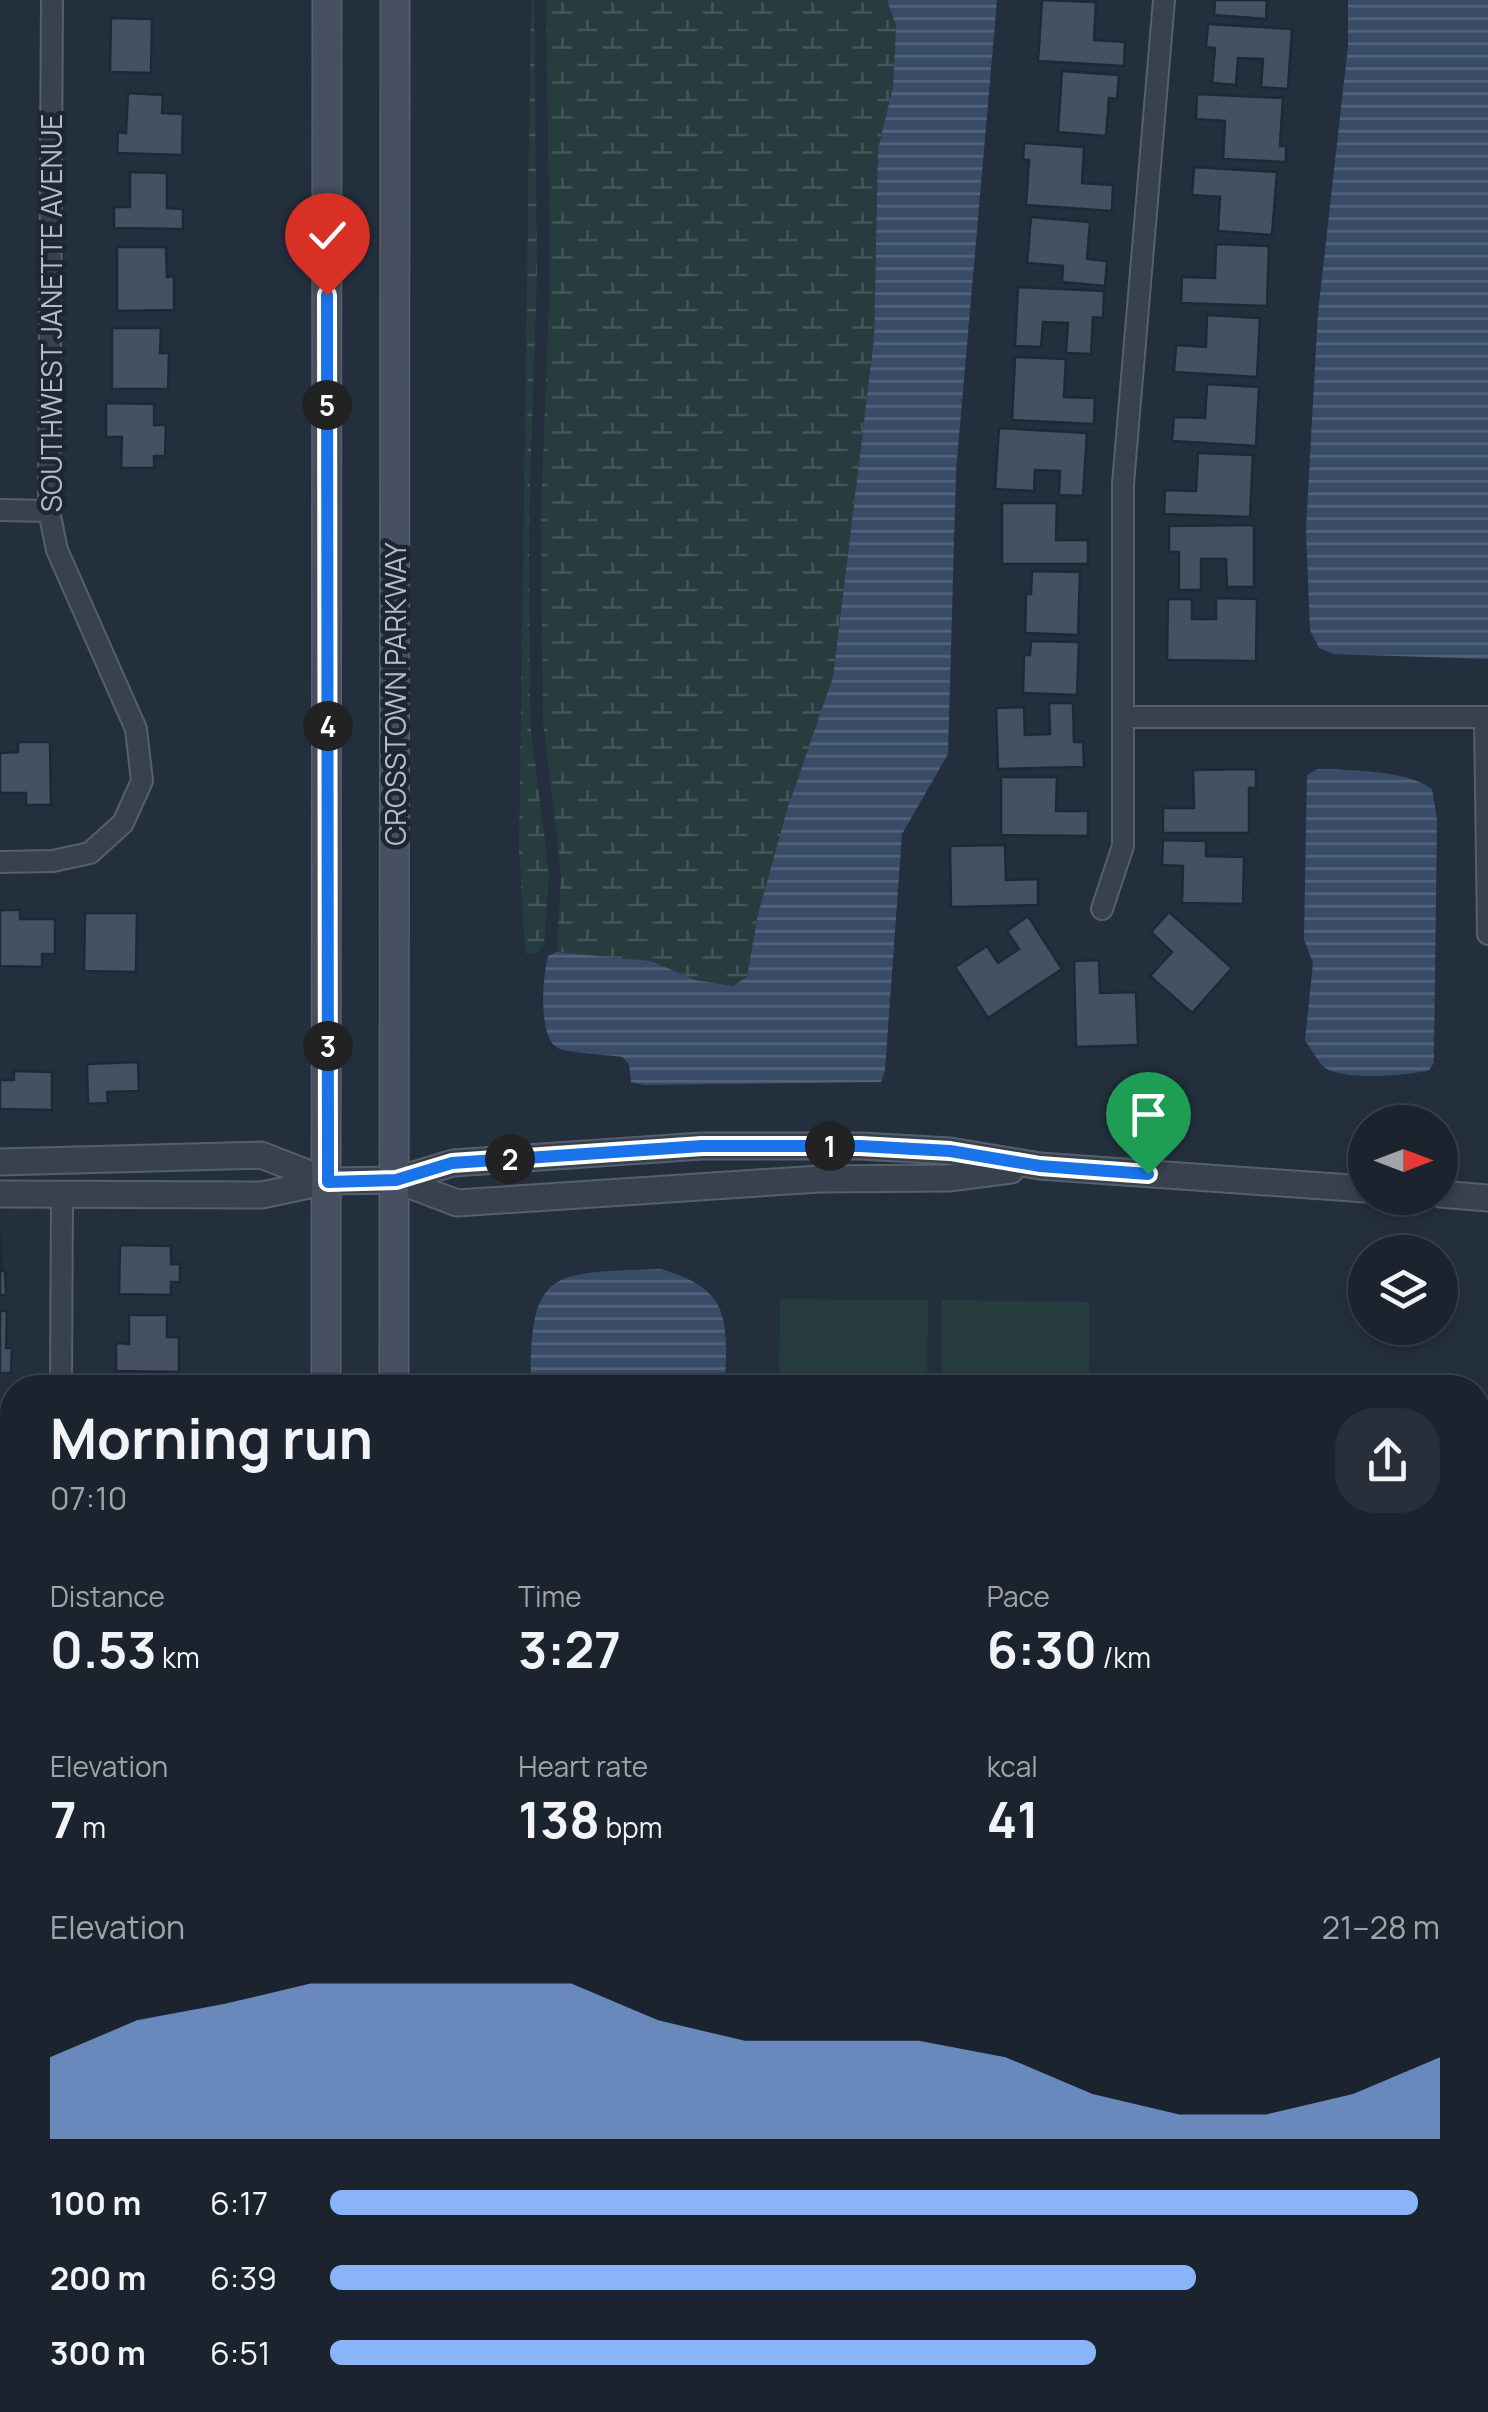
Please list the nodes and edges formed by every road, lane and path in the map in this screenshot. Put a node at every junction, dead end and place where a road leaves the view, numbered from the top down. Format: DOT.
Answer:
graph roads {
  1 [pos="52,0"];
  2 [pos="327,0"];
  3 [pos="395,0"];
  4 [pos="1164,0"];
  5 [pos="0,510"];
  6 [pos="49,511"];
  7 [pos="1124,717"];
  8 [pos="1487,718"];
  9 [pos="0,862"];
  10 [pos="1102,908"];
  11 [pos="1488,934"];
  12 [pos="0,1162"];
  13 [pos="1040,1166"];
  14 [pos="396,1180"];
  15 [pos="328,1182"];
  16 [pos="1348,1188"];
  17 [pos="0,1194"];
  18 [pos="62,1194"];
  19 [pos="1458,1196"];
  20 [pos="1488,1198"];
  21 [pos="61,1375"];
  22 [pos="326,1375"];
  23 [pos="394,1375"];
  1 -- 6 [label="street, SOUTHWEST JANETTE AVENUE"];
  2 -- 15 [label="main road"];
  3 -- 14 [label="main road, CROSSTOWN PARKWAY"];
  4 -- 7 [label="street"];
  5 -- 6 [label="street"];
  6 -- 9 [label="street, SOUTHWEST JANETTE AVENUE"];
  7 -- 8 [label="street"];
  7 -- 10 [label="street"];
  8 -- 11 [label="street"];
  12 -- 15 [label="street"];
  13 -- 14 [label="street"];
  13 -- 14 [label="street"];
  13 -- 16 [label="street"];
  14 -- 15 [label="street"];
  14 -- 23 [label="main road, CROSSTOWN PARKWAY"];
  15 -- 18 [label="street"];
  15 -- 22 [label="main road"];
  17 -- 18 [label="street"];
  18 -- 21 [label="street"];
  19 -- 20 [label="street"];
}
